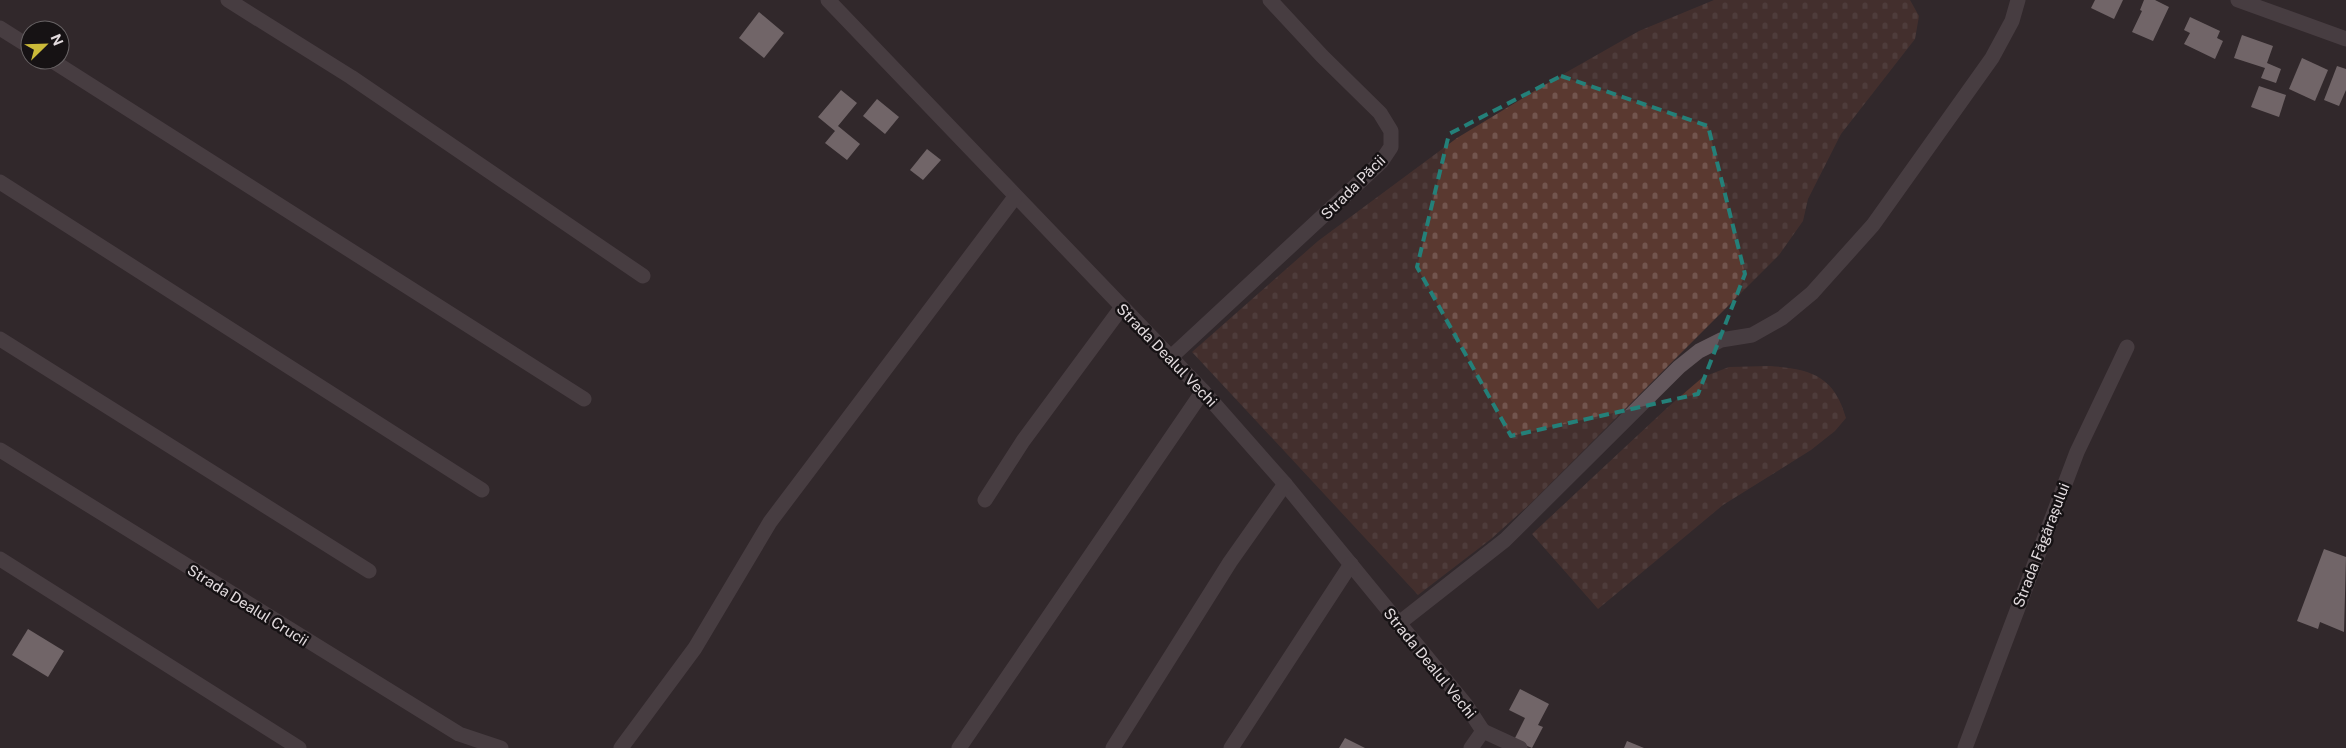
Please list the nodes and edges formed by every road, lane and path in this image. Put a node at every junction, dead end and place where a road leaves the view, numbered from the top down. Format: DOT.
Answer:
graph roads {
  1 [pos="228,0"];
  2 [pos="828,0"];
  3 [pos="1270,0"];
  4 [pos="2018,0"];
  5 [pos="2238,0"];
  6 [pos="0,28"];
  7 [pos="2346,39"];
  8 [pos="20,41"];
  9 [pos="67,70"];
  10 [pos="0,182"];
  11 [pos="1016,197"];
  12 [pos="643,276"];
  13 [pos="1122,307"];
  14 [pos="0,339"];
  15 [pos="2127,347"];
  16 [pos="1171,357"];
  17 [pos="1203,391"];
  18 [pos="584,399"];
  19 [pos="0,450"];
  20 [pos="1285,484"];
  21 [pos="482,490"];
  22 [pos="985,500"];
  23 [pos="0,559"];
  24 [pos="1350,564"];
  25 [pos="369,571"];
  26 [pos="1398,624"];
  27 [pos="1483,731"];
  28 [pos="299,748"];
  29 [pos="501,748"];
  30 [pos="621,748"];
  31 [pos="959,748"];
  32 [pos="1113,748"];
  33 [pos="1231,748"];
  34 [pos="1472,748"];
  35 [pos="1520,748"];
  36 [pos="1965,748"];
  1 -- 12 [label="street"];
  2 -- 11 [label="street, Strada Dealul Vechi"];
  3 -- 16 [label="street, Strada Păcii"];
  4 -- 26 [label="street"];
  5 -- 7 [label="street"];
  6 -- 8 [label="street"];
  9 -- 18 [label="street"];
  10 -- 21 [label="street"];
  11 -- 13 [label="street, Strada Dealul Vechi"];
  11 -- 30 [label="street"];
  13 -- 16 [label="street, Strada Dealul Vechi"];
  13 -- 22 [label="street"];
  14 -- 25 [label="street"];
  15 -- 36 [label="street, Strada Făgărașului"];
  16 -- 17 [label="street, Strada Dealul Vechi"];
  17 -- 20 [label="street, Strada Dealul Vechi"];
  17 -- 31 [label="street"];
  19 -- 29 [label="street, Strada Dealul Crucii"];
  20 -- 24 [label="street, Strada Dealul Vechi"];
  20 -- 32 [label="street"];
  23 -- 28 [label="street"];
  24 -- 26 [label="street, Strada Dealul Vechi"];
  24 -- 33 [label="street"];
  26 -- 27 [label="street, Strada Dealul Vechi"];
  27 -- 34 [label="street"];
  27 -- 35 [label="street"];
}
